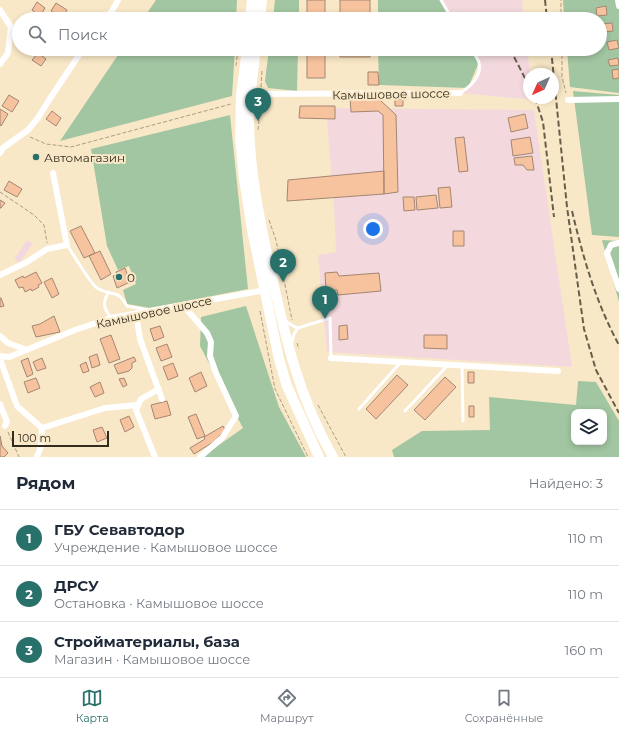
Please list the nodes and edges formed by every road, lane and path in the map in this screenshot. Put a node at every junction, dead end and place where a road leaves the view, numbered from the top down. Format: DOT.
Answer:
graph roads {
  1 [pos="118,0"];
  2 [pos="252,0"];
  3 [pos="262,0"];
  4 [pos="441,0"];
  5 [pos="561,0"];
  6 [pos="618,0"];
  7 [pos="619,6"];
  8 [pos="0,10"];
  9 [pos="111,12"];
  10 [pos="251,12"];
  11 [pos="261,12"];
  12 [pos="448,12"];
  13 [pos="561,12"];
  14 [pos="78,56"];
  15 [pos="246,56"];
  16 [pos="255,56"];
  17 [pos="475,56"];
  18 [pos="562,56"];
  19 [pos="0,64"];
  20 [pos="262,70"];
  21 [pos="460,93"];
  22 [pos="251,94"];
  23 [pos="262,95"];
  24 [pos="619,99"];
  25 [pos="568,100"];
  26 [pos="232,104"];
  27 [pos="258,132"];
  28 [pos="22,134"];
  29 [pos="0,153"];
  30 [pos="53,173"];
  31 [pos="0,192"];
  32 [pos="268,218"];
  33 [pos="619,243"];
  34 [pos="67,245"];
  35 [pos="48,249"];
  36 [pos="0,275"];
  37 [pos="619,289"];
  38 [pos="266,290"];
  39 [pos="108,293"];
  40 [pos="183,305"];
  41 [pos="152,310"];
  42 [pos="136,314"];
  43 [pos="111,318"];
  44 [pos="281,318"];
  45 [pos="293,326"];
  46 [pos="298,328"];
  47 [pos="294,334"];
  48 [pos="0,336"];
  49 [pos="27,350"];
  50 [pos="294,352"];
  51 [pos="0,358"];
  52 [pos="331,358"];
  53 [pos="400,362"];
  54 [pos="449,364"];
  55 [pos="462,365"];
  56 [pos="558,371"];
  57 [pos="159,389"];
  58 [pos="162,399"];
  59 [pos="0,404"];
  60 [pos="138,405"];
  61 [pos="318,405"];
  62 [pos="358,409"];
  63 [pos="405,411"];
  64 [pos="463,421"];
  65 [pos="292,424"];
  66 [pos="5,426"];
  67 [pos="42,428"];
  68 [pos="321,436"];
  69 [pos="201,456"];
  70 [pos="19,457"];
  71 [pos="37,457"];
  72 [pos="155,457"];
  73 [pos="308,457"];
  74 [pos="319,457"];
  75 [pos="333,457"];
  76 [pos="338,457"];
  77 [pos="346,457"];
  1 -- 9 [label="street"];
  2 -- 10 [label="main road"];
  3 -- 11 [label="main road"];
  4 -- 12 [label="lane"];
  5 -- 13 [label="path"];
  6 -- 7 [label="street"];
  8 -- 19 [label="street"];
  14 -- 28 [label="street"];
  15 -- 38 [label="main road"];
  16 -- 22 [label="main road"];
  17 -- 21 [label="lane"];
  18 -- 25 [label="path"];
  20 -- 23 [label="path"];
  21 -- 23 [label="street, Камышовое шоссе"];
  22 -- 23 [label="street, Камышовое шоссе"];
  22 -- 44 [label="main road"];
  23 -- 27 [label="path"];
  24 -- 25 [label="street"];
  26 -- 28 [label="path"];
  28 -- 29 [label="street"];
  30 -- 34 [label="street"];
  31 -- 35 [label="path"];
  32 -- 45 [label="path"];
  33 -- 37 [label="street"];
  34 -- 35 [label="street"];
  34 -- 39 [label="lane"];
  35 -- 36 [label="street"];
  38 -- 40 [label="street, Камышовое шоссе"];
  38 -- 74 [label="main road"];
  39 -- 41 [label="lane"];
  39 -- 43 [label="lane"];
  40 -- 41 [label="street, Камышовое шоссе"];
  40 -- 69 [label="street"];
  41 -- 42 [label="street, Камышовое шоссе"];
  42 -- 43 [label="street, Камышовое шоссе"];
  42 -- 57 [label="street"];
  43 -- 49 [label="street, Камышовое шоссе"];
  44 -- 45 [label="lane"];
  44 -- 50 [label="main road"];
  45 -- 46 [label="lane"];
  46 -- 47 [label="lane"];
  46 -- 52 [label="lane"];
  47 -- 50 [label="lane"];
  47 -- 50 [label="path"];
  48 -- 49 [label="street"];
  49 -- 51 [label="street, Камышовое шоссе"];
  50 -- 68 [label="main road"];
  51 -- 67 [label="street"];
  52 -- 53 [label="street"];
  53 -- 54 [label="street"];
  53 -- 62 [label="lane"];
  54 -- 55 [label="street"];
  54 -- 63 [label="lane"];
  55 -- 56 [label="street"];
  55 -- 64 [label="lane"];
  57 -- 58 [label="street"];
  57 -- 60 [label="street"];
  59 -- 66 [label="street"];
  60 -- 67 [label="street"];
  60 -- 72 [label="street"];
  61 -- 77 [label="path"];
  65 -- 73 [label="path"];
  66 -- 70 [label="path"];
  67 -- 71 [label="street"];
  68 -- 75 [label="main road"];
  68 -- 76 [label="main road"];
}
